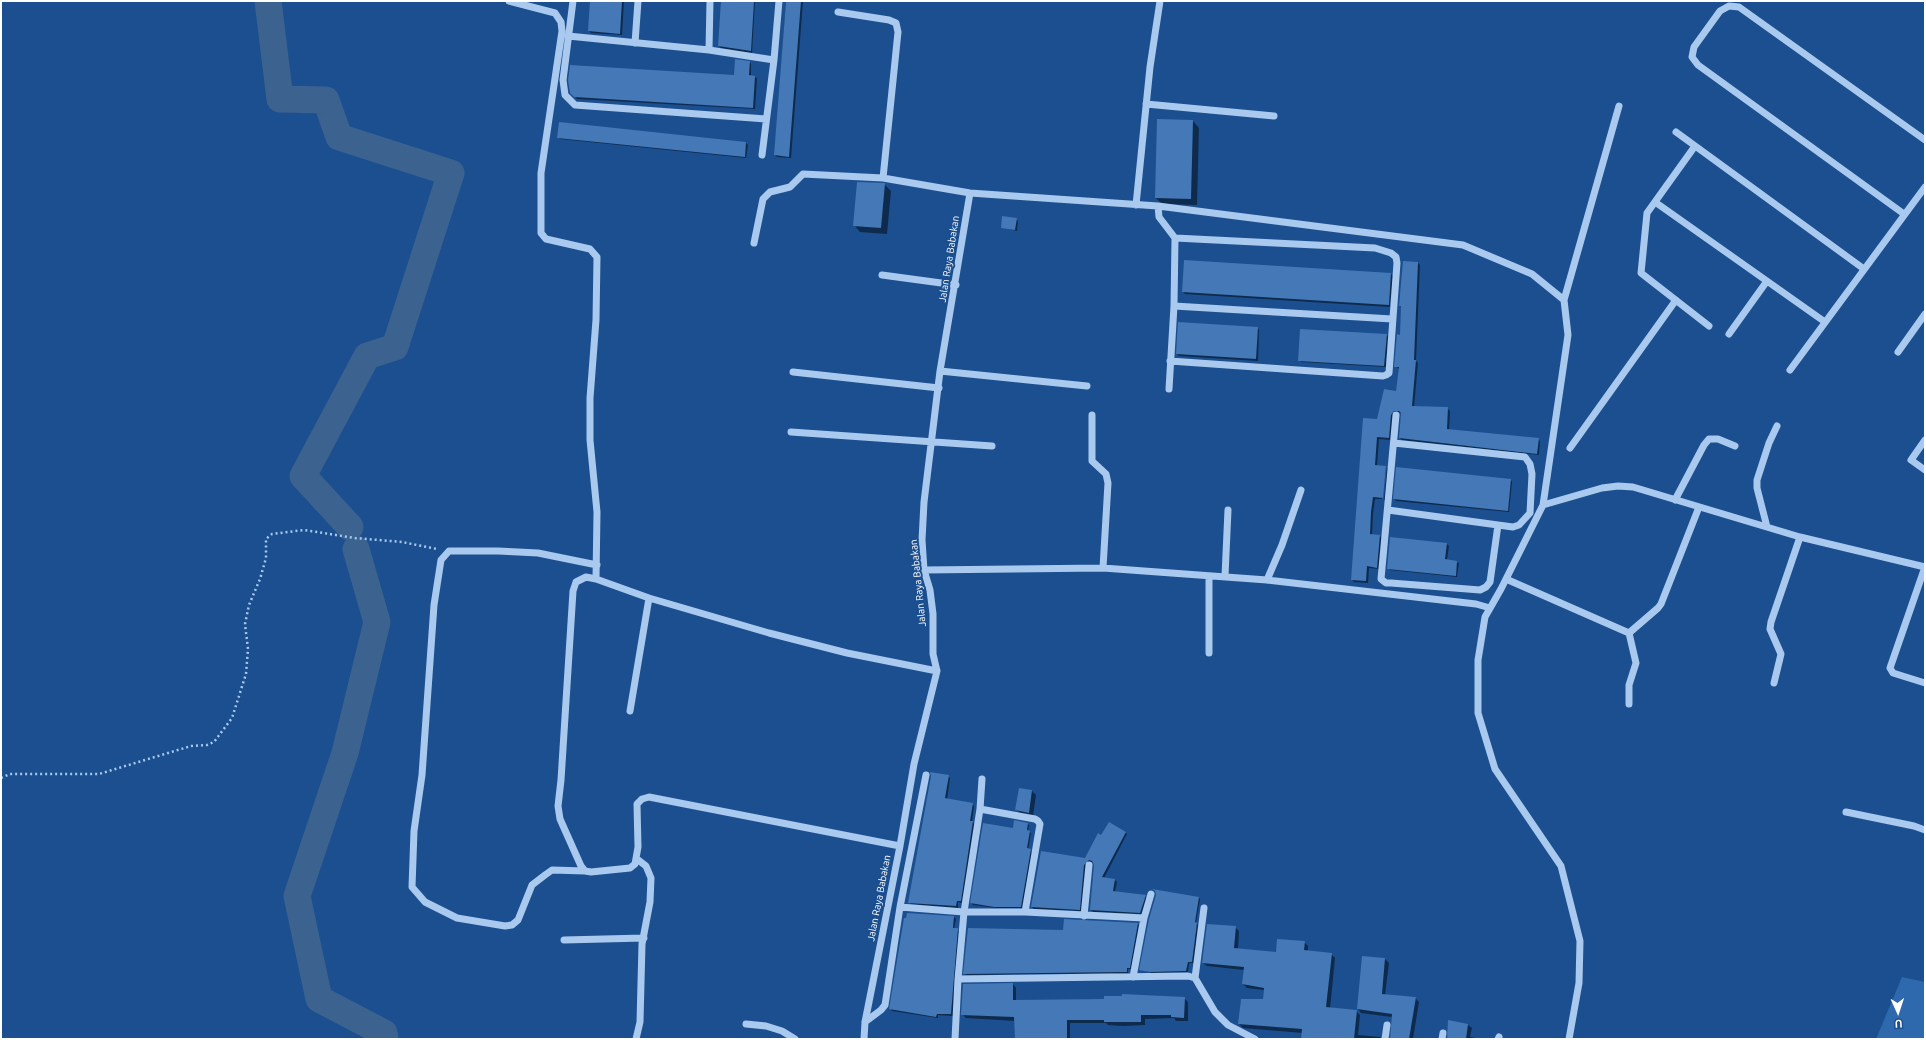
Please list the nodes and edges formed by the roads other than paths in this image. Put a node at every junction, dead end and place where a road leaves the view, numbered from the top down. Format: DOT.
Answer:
graph roads {
  1 [pos="509,1"];
  2 [pos="573,1"];
  3 [pos="638,1"];
  4 [pos="710,1"];
  5 [pos="779,1"];
  6 [pos="1160,1"];
  7 [pos="838,12"];
  8 [pos="568,36"];
  9 [pos="635,43"];
  10 [pos="709,50"];
  11 [pos="774,60"];
  12 [pos="1146,104"];
  13 [pos="1619,106"];
  14 [pos="1274,116"];
  15 [pos="766,119"];
  16 [pos="1676,132"];
  17 [pos="1925,140"];
  18 [pos="1695,146"];
  19 [pos="762,155"];
  20 [pos="883,178"];
  21 [pos="1925,187"];
  22 [pos="970,193"];
  23 [pos="1655,202"];
  24 [pos="1136,205"];
  25 [pos="1158,206"];
  26 [pos="1904,214"];
  27 [pos="1175,238"];
  28 [pos="754,243"];
  29 [pos="1864,269"];
  30 [pos="882,275"];
  31 [pos="1767,281"];
  32 [pos="956,285"];
  33 [pos="1564,300"];
  34 [pos="1676,300"];
  35 [pos="1174,306"];
  36 [pos="1925,314"];
  37 [pos="1392,319"];
  38 [pos="1825,322"];
  39 [pos="1709,326"];
  40 [pos="1729,334"];
  41 [pos="1898,352"];
  42 [pos="1170,361"];
  43 [pos="1790,370"];
  44 [pos="940,371"];
  45 [pos="793,372"];
  46 [pos="1087,386"];
  47 [pos="938,388"];
  48 [pos="1169,389"];
  49 [pos="1092,415"];
  50 [pos="1396,415"];
  51 [pos="1777,426"];
  52 [pos="791,432"];
  53 [pos="1925,440"];
  54 [pos="931,442"];
  55 [pos="1394,442"];
  56 [pos="992,446"];
  57 [pos="1735,446"];
  58 [pos="1570,448"];
  59 [pos="1925,470"];
  60 [pos="1301,490"];
  61 [pos="1675,500"];
  62 [pos="1543,505"];
  63 [pos="1699,506"];
  64 [pos="1228,510"];
  65 [pos="1388,510"];
  66 [pos="1498,525"];
  67 [pos="1767,527"];
  68 [pos="1800,537"];
  69 [pos="597,565"];
  70 [pos="1925,567"];
  71 [pos="1103,568"];
  72 [pos="924,570"];
  73 [pos="1210,576"];
  74 [pos="1224,576"];
  75 [pos="596,579"];
  76 [pos="1506,579"];
  77 [pos="1267,580"];
  78 [pos="1486,587"];
  79 [pos="1496,597"];
  80 [pos="649,598"];
  81 [pos="1490,608"];
  82 [pos="1629,633"];
  83 [pos="1209,653"];
  84 [pos="936,671"];
  85 [pos="1774,683"];
  86 [pos="1925,683"];
  87 [pos="1629,704"];
  88 [pos="630,711"];
  89 [pos="926,775"];
  90 [pos="982,780"];
  91 [pos="980,809"];
  92 [pos="1846,812"];
  93 [pos="1925,830"];
  94 [pos="900,846"];
  95 [pos="637,859"];
  96 [pos="1089,865"];
  97 [pos="585,871"];
  98 [pos="1151,894"];
  99 [pos="900,907"];
  100 [pos="1204,908"];
  101 [pos="964,912"];
  102 [pos="1025,912"];
  103 [pos="1084,916"];
  104 [pos="1144,918"];
  105 [pos="644,938"];
  106 [pos="564,940"];
  107 [pos="1133,977"];
  108 [pos="958,978"];
  109 [pos="1195,978"];
  110 [pos="865,1022"];
  111 [pos="746,1024"];
  112 [pos="1387,1025"];
  113 [pos="636,1039"];
  114 [pos="795,1039"];
  115 [pos="863,1039"];
  116 [pos="955,1039"];
  117 [pos="1255,1039"];
  118 [pos="1385,1039"];
  119 [pos="1569,1039"];
  1 -- 69 [label="street"];
  2 -- 8 [label="street"];
  3 -- 9 [label="street"];
  4 -- 10 [label="street"];
  5 -- 11 [label="street"];
  6 -- 12 [label="street"];
  7 -- 20 [label="street"];
  8 -- 9 [label="street"];
  8 -- 15 [label="street"];
  9 -- 10 [label="street"];
  10 -- 11 [label="street"];
  11 -- 15 [label="street"];
  12 -- 14 [label="street"];
  12 -- 24 [label="street"];
  13 -- 33 [label="street"];
  15 -- 19 [label="street"];
  16 -- 18 [label="street"];
  17 -- 26 [label="street"];
  18 -- 23 [label="street"];
  18 -- 29 [label="street"];
  20 -- 22 [label="street"];
  20 -- 28 [label="street"];
  21 -- 26 [label="street"];
  22 -- 24 [label="street"];
  22 -- 32 [label="street, Jalan Raya Babakan"];
  23 -- 31 [label="street"];
  23 -- 34 [label="street"];
  24 -- 25 [label="street"];
  25 -- 27 [label="street"];
  25 -- 33 [label="street"];
  26 -- 29 [label="street"];
  27 -- 35 [label="street"];
  27 -- 37 [label="street"];
  29 -- 38 [label="street"];
  30 -- 32 [label="street"];
  31 -- 38 [label="street"];
  31 -- 40 [label="street"];
  32 -- 44 [label="street, Jalan Raya Babakan"];
  33 -- 62 [label="street"];
  34 -- 39 [label="street"];
  34 -- 58 [label="street"];
  35 -- 37 [label="street"];
  35 -- 42 [label="street"];
  36 -- 41 [label="street"];
  37 -- 42 [label="street"];
  38 -- 43 [label="street"];
  42 -- 48 [label="street"];
  44 -- 46 [label="street"];
  44 -- 47 [label="street, Jalan Raya Babakan"];
  45 -- 47 [label="street"];
  47 -- 54 [label="street, Jalan Raya Babakan"];
  49 -- 71 [label="street"];
  50 -- 55 [label="street"];
  51 -- 67 [label="street"];
  52 -- 54 [label="street"];
  53 -- 59 [label="street"];
  54 -- 56 [label="street"];
  54 -- 72 [label="street, Jalan Raya Babakan"];
  55 -- 65 [label="street"];
  55 -- 66 [label="street"];
  57 -- 61 [label="street"];
  60 -- 77 [label="street"];
  61 -- 62 [label="street"];
  61 -- 63 [label="street"];
  62 -- 76 [label="street"];
  63 -- 67 [label="street"];
  63 -- 82 [label="street"];
  64 -- 74 [label="street"];
  65 -- 66 [label="street"];
  65 -- 78 [label="street"];
  66 -- 78 [label="street"];
  67 -- 68 [label="street"];
  68 -- 70 [label="street"];
  68 -- 85 [label="street"];
  69 -- 75 [label="street"];
  69 -- 97 [label="street"];
  70 -- 86 [label="street"];
  71 -- 72 [label="street"];
  71 -- 73 [label="street"];
  72 -- 84 [label="street, Jalan Raya Babakan"];
  73 -- 74 [label="street"];
  73 -- 83 [label="street"];
  74 -- 77 [label="street"];
  75 -- 80 [label="street"];
  75 -- 97 [label="street"];
  76 -- 79 [label="street"];
  76 -- 82 [label="street"];
  77 -- 81 [label="street"];
  78 -- 79 [label="street"];
  79 -- 81 [label="street"];
  80 -- 84 [label="street"];
  80 -- 88 [label="street"];
  81 -- 119 [label="street"];
  82 -- 87 [label="street"];
  84 -- 94 [label="street, Jalan Raya Babakan"];
  89 -- 99 [label="street"];
  90 -- 91 [label="street"];
  91 -- 101 [label="street"];
  91 -- 102 [label="street"];
  92 -- 93 [label="street"];
  94 -- 95 [label="street"];
  94 -- 110 [label="street, Jalan Raya Babakan"];
  95 -- 97 [label="street"];
  95 -- 105 [label="street"];
  96 -- 103 [label="street"];
  98 -- 104 [label="street"];
  99 -- 101 [label="street"];
  99 -- 110 [label="street"];
  100 -- 109 [label="street"];
  101 -- 102 [label="street"];
  101 -- 108 [label="street"];
  102 -- 103 [label="street"];
  103 -- 104 [label="street"];
  104 -- 107 [label="street"];
  105 -- 106 [label="street"];
  105 -- 113 [label="street"];
  107 -- 108 [label="street"];
  107 -- 109 [label="street"];
  108 -- 116 [label="street"];
  109 -- 117 [label="street"];
  110 -- 115 [label="street, Jalan Raya Babakan"];
  111 -- 114 [label="street"];
  112 -- 118 [label="street"];
}
